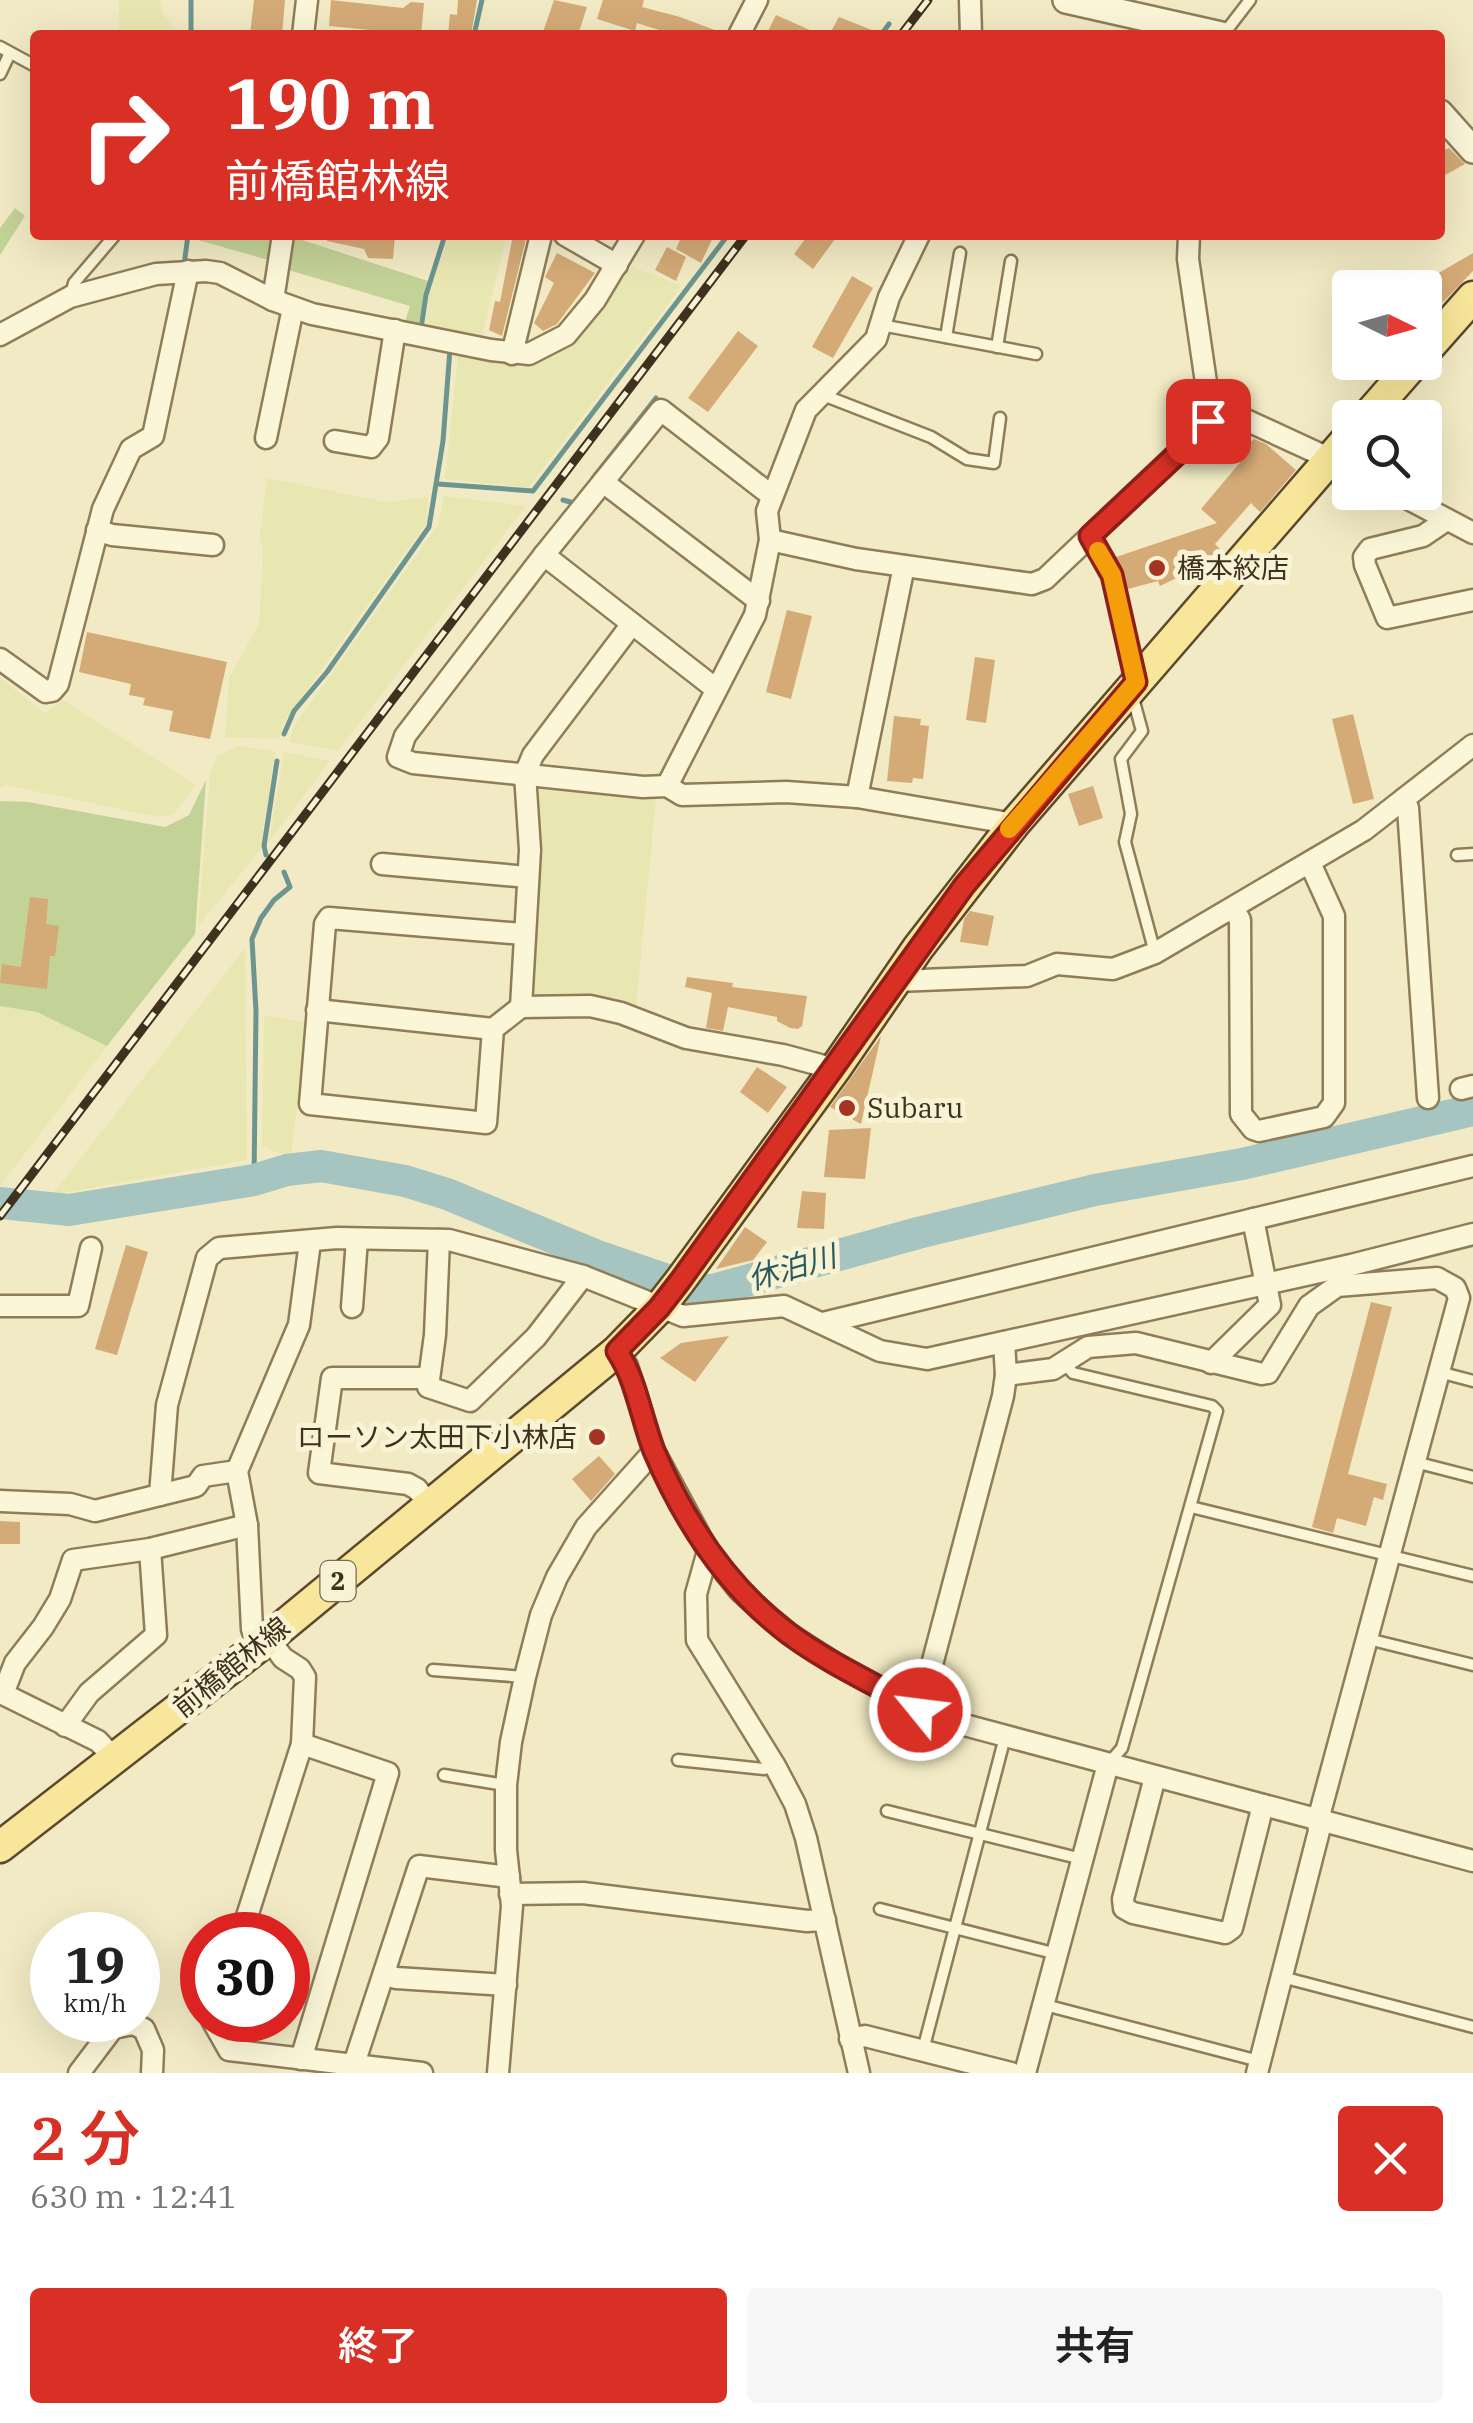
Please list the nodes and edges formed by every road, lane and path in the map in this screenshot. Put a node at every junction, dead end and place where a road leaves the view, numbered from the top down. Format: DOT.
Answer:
graph roads {
  1 [pos="307,0"];
  2 [pos="757,0"];
  3 [pos="970,0"];
  4 [pos="1066,0"];
  5 [pos="1250,0"];
  6 [pos="304,30"];
  7 [pos="742,30"];
  8 [pos="971,30"];
  9 [pos="1200,30"];
  10 [pos="1226,30"];
  11 [pos="5,50"];
  12 [pos="30,63"];
  13 [pos="0,74"];
  14 [pos="1445,119"];
  15 [pos="1473,150"];
  16 [pos="111,240"];
  17 [pos="283,240"];
  18 [pos="540,240"];
  19 [pos="574,240"];
  20 [pos="631,240"];
  21 [pos="918,240"];
  22 [pos="1189,240"];
  23 [pos="960,253"];
  24 [pos="1011,261"];
  25 [pos="618,265"];
  26 [pos="188,270"];
  27 [pos="70,297"];
  28 [pos="1473,297"];
  29 [pos="283,304"];
  30 [pos="881,325"];
  31 [pos="395,330"];
  32 [pos="1442,332"];
  33 [pos="0,335"];
  34 [pos="946,337"];
  35 [pos="996,347"];
  36 [pos="512,354"];
  37 [pos="1036,354"];
  38 [pos="1399,380"];
  39 [pos="822,395"];
  40 [pos="1382,400"];
  41 [pos="1209,403"];
  42 [pos="1000,418"];
  43 [pos="266,438"];
  44 [pos="334,441"];
  45 [pos="1332,459"];
  46 [pos="1332,472"];
  47 [pos="602,482"];
  48 [pos="772,496"];
  49 [pos="1426,510"];
  50 [pos="1445,521"];
  51 [pos="97,530"];
  52 [pos="1473,533"];
  53 [pos="1090,536"];
  54 [pos="770,540"];
  55 [pos="213,544"];
  56 [pos="544,555"];
  57 [pos="904,566"];
  58 [pos="1473,600"];
  59 [pos="759,601"];
  60 [pos="632,624"];
  61 [pos="0,659"];
  62 [pos="1133,686"];
  63 [pos="716,688"];
  64 [pos="1473,745"];
  65 [pos="525,774"];
  66 [pos="667,786"];
  67 [pos="857,797"];
  68 [pos="1404,799"];
  69 [pos="1014,824"];
  70 [pos="1457,854"];
  71 [pos="1473,854"];
  72 [pos="382,864"];
  73 [pos="1310,864"];
  74 [pos="528,877"];
  75 [pos="1233,908"];
  76 [pos="523,934"];
  77 [pos="1155,953"];
  78 [pos="896,980"];
  79 [pos="521,1007"];
  80 [pos="317,1010"];
  81 [pos="493,1028"];
  82 [pos="835,1069"];
  83 [pos="1428,1098"];
  84 [pos="1473,1166"];
  85 [pos="1253,1219"];
  86 [pos="1473,1234"];
  87 [pos="357,1238"];
  88 [pos="439,1240"];
  89 [pos="310,1242"];
  90 [pos="91,1248"];
  91 [pos="583,1276"];
  92 [pos="1268,1284"];
  93 [pos="668,1297"];
  94 [pos="0,1306"];
  95 [pos="352,1307"];
  96 [pos="823,1323"];
  97 [pos="1004,1342"];
  98 [pos="617,1351"];
  99 [pos="1064,1362"];
  100 [pos="1211,1363"];
  101 [pos="1439,1372"];
  102 [pos="1006,1375"];
  103 [pos="429,1378"];
  104 [pos="1473,1381"];
  105 [pos="654,1451"];
  106 [pos="1415,1462"];
  107 [pos="237,1471"];
  108 [pos="1473,1476"];
  109 [pos="160,1495"];
  110 [pos="0,1501"];
  111 [pos="430,1504"];
  112 [pos="1191,1507"];
  113 [pos="246,1525"];
  114 [pos="150,1549"];
  115 [pos="708,1551"];
  116 [pos="1391,1556"];
  117 [pos="1473,1576"];
  118 [pos="1368,1639"];
  119 [pos="264,1642"];
  120 [pos="1473,1665"];
  121 [pos="433,1670"];
  122 [pos="526,1677"];
  123 [pos="920,1710"];
  124 [pos="64,1726"];
  125 [pos="1006,1737"];
  126 [pos="302,1744"];
  127 [pos="114,1759"];
  128 [pos="678,1760"];
  129 [pos="1108,1764"];
  130 [pos="776,1766"];
  131 [pos="444,1775"];
  132 [pos="1155,1777"];
  133 [pos="506,1785"];
  134 [pos="1263,1805"];
  135 [pos="888,1811"];
  136 [pos="1318,1820"];
  137 [pos="980,1834"];
  138 [pos="0,1847"];
  139 [pos="1083,1860"];
  140 [pos="1473,1862"];
  141 [pos="509,1886"];
  142 [pos="880,1909"];
  143 [pos="248,1912"];
  144 [pos="825,1920"];
  145 [pos="956,1928"];
  146 [pos="1058,1954"];
  147 [pos="384,1974"];
  148 [pos="1282,1977"];
  149 [pos="506,1985"];
  150 [pos="1045,2005"];
  151 [pos="1473,2027"];
  152 [pos="850,2039"];
  153 [pos="224,2042"];
  154 [pos="923,2050"];
  155 [pos="301,2059"];
  156 [pos="1259,2067"];
  157 [pos="352,2070"];
  158 [pos="409,2072"];
  159 [pos="79,2073"];
  160 [pos="152,2073"];
  161 [pos="422,2073"];
  162 [pos="498,2073"];
  163 [pos="859,2073"];
  164 [pos="1011,2073"];
  165 [pos="1025,2073"];
  1 -- 6 [label="street"];
  2 -- 7 [label="street"];
  3 -- 8 [label="street"];
  4 -- 9 [label="street"];
  5 -- 10 [label="lane"];
  11 -- 12 [label="lane"];
  11 -- 13 [label="lane"];
  14 -- 15 [label="street"];
  16 -- 27 [label="lane"];
  17 -- 29 [label="street"];
  18 -- 36 [label="street"];
  19 -- 25 [label="street"];
  20 -- 25 [label="street"];
  21 -- 30 [label="street"];
  22 -- 41 [label="street"];
  23 -- 34 [label="lane"];
  24 -- 35 [label="lane"];
  25 -- 36 [label="street"];
  26 -- 27 [label="street"];
  26 -- 29 [label="street"];
  26 -- 51 [label="street"];
  27 -- 33 [label="street"];
  28 -- 32 [label="main road"];
  29 -- 31 [label="street"];
  29 -- 43 [label="street"];
  30 -- 34 [label="lane"];
  30 -- 39 [label="street"];
  31 -- 36 [label="street"];
  31 -- 44 [label="street"];
  34 -- 35 [label="lane"];
  35 -- 37 [label="lane"];
  38 -- 40 [label="main road"];
  39 -- 42 [label="lane"];
  39 -- 48 [label="street"];
  41 -- 45 [label="street"];
  41 -- 53 [label="street"];
  46 -- 62 [label="main road, 前橋館林線 / 2"];
  47 -- 48 [label="street"];
  47 -- 56 [label="street"];
  47 -- 59 [label="street"];
  48 -- 54 [label="street"];
  49 -- 50 [label="street"];
  50 -- 52 [label="street"];
  50 -- 58 [label="street"];
  51 -- 55 [label="street"];
  51 -- 61 [label="street"];
  53 -- 57 [label="street"];
  53 -- 62 [label="lane"];
  54 -- 57 [label="street"];
  54 -- 59 [label="street"];
  56 -- 60 [label="street"];
  56 -- 65 [label="street"];
  57 -- 67 [label="street"];
  59 -- 63 [label="street"];
  60 -- 63 [label="street"];
  60 -- 65 [label="street"];
  62 -- 69 [label="main road, 前橋館林線 / 2"];
  62 -- 77 [label="lane"];
  63 -- 66 [label="street"];
  64 -- 68 [label="street"];
  65 -- 66 [label="street"];
  65 -- 74 [label="street"];
  66 -- 67 [label="street"];
  67 -- 69 [label="street"];
  68 -- 73 [label="street"];
  68 -- 83 [label="street"];
  69 -- 78 [label="main road, 前橋館林線 / 2"];
  70 -- 71 [label="lane"];
  72 -- 74 [label="street"];
  73 -- 75 [label="street"];
  73 -- 75 [label="street"];
  74 -- 76 [label="street"];
  75 -- 77 [label="street"];
  76 -- 79 [label="street"];
  76 -- 80 [label="street"];
  77 -- 78 [label="street"];
  78 -- 82 [label="main road, 前橋館林線 / 2"];
  79 -- 81 [label="street"];
  79 -- 82 [label="street"];
  80 -- 81 [label="street"];
  80 -- 81 [label="street"];
  82 -- 93 [label="main road, 前橋館林線 / 2"];
  84 -- 85 [label="street"];
  85 -- 92 [label="street"];
  85 -- 96 [label="street"];
  86 -- 92 [label="street"];
  87 -- 88 [label="street"];
  87 -- 89 [label="street"];
  87 -- 95 [label="street"];
  88 -- 91 [label="street"];
  88 -- 103 [label="street"];
  89 -- 107 [label="street"];
  89 -- 109 [label="street"];
  90 -- 94 [label="street"];
  91 -- 93 [label="street"];
  91 -- 103 [label="street"];
  92 -- 97 [label="street"];
  92 -- 100 [label="street"];
  93 -- 96 [label="street"];
  93 -- 98 [label="main road, 前橋館林線 / 2"];
  96 -- 97 [label="street"];
  97 -- 102 [label="street"];
  98 -- 105 [label="street"];
  98 -- 111 [label="main road, 前橋館林線 / 2"];
  99 -- 100 [label="street"];
  99 -- 102 [label="street"];
  99 -- 112 [label="lane"];
  100 -- 101 [label="street"];
  101 -- 104 [label="lane"];
  101 -- 106 [label="street"];
  102 -- 123 [label="street"];
  103 -- 111 [label="street"];
  105 -- 115 [label="street"];
  105 -- 122 [label="street"];
  106 -- 108 [label="lane"];
  106 -- 116 [label="street"];
  107 -- 109 [label="street"];
  107 -- 113 [label="street"];
  109 -- 110 [label="street"];
  111 -- 119 [label="main road, 前橋館林線 / 2"];
  112 -- 116 [label="lane"];
  112 -- 129 [label="lane"];
  113 -- 114 [label="street"];
  113 -- 119 [label="street"];
  114 -- 124 [label="street"];
  114 -- 124 [label="street"];
  115 -- 123 [label="street"];
  115 -- 130 [label="street"];
  116 -- 117 [label="lane"];
  116 -- 118 [label="street"];
  118 -- 120 [label="lane"];
  118 -- 136 [label="street"];
  119 -- 126 [label="street"];
  119 -- 127 [label="main road, 前橋館林線 / 2"];
  121 -- 122 [label="lane"];
  122 -- 133 [label="street"];
  123 -- 125 [label="street"];
  124 -- 127 [label="street"];
  125 -- 129 [label="street"];
  125 -- 137 [label="lane"];
  126 -- 143 [label="street"];
  126 -- 155 [label="street"];
  127 -- 138 [label="main road, 前橋館林線 / 2"];
  128 -- 130 [label="lane"];
  129 -- 132 [label="street"];
  129 -- 139 [label="street"];
  130 -- 144 [label="street"];
  131 -- 133 [label="lane"];
  132 -- 134 [label="street"];
  132 -- 134 [label="street"];
  133 -- 141 [label="street"];
  134 -- 136 [label="street"];
  135 -- 137 [label="lane"];
  136 -- 140 [label="street"];
  136 -- 148 [label="street"];
  137 -- 139 [label="lane"];
  137 -- 145 [label="lane"];
  139 -- 146 [label="street"];
  141 -- 144 [label="street"];
  141 -- 147 [label="street"];
  141 -- 149 [label="street"];
  142 -- 145 [label="lane"];
  144 -- 152 [label="street"];
  145 -- 146 [label="lane"];
  145 -- 154 [label="lane"];
  146 -- 150 [label="street"];
  147 -- 149 [label="street"];
  147 -- 157 [label="street"];
  148 -- 151 [label="lane"];
  148 -- 156 [label="street"];
  149 -- 162 [label="street"];
  150 -- 156 [label="lane"];
  150 -- 165 [label="street"];
  152 -- 154 [label="street"];
  152 -- 163 [label="street"];
  153 -- 155 [label="street"];
  154 -- 164 [label="street"];
  155 -- 157 [label="street"];
  157 -- 158 [label="street"];
  158 -- 161 [label="street"];
  159 -- 160 [label="street"];
}
